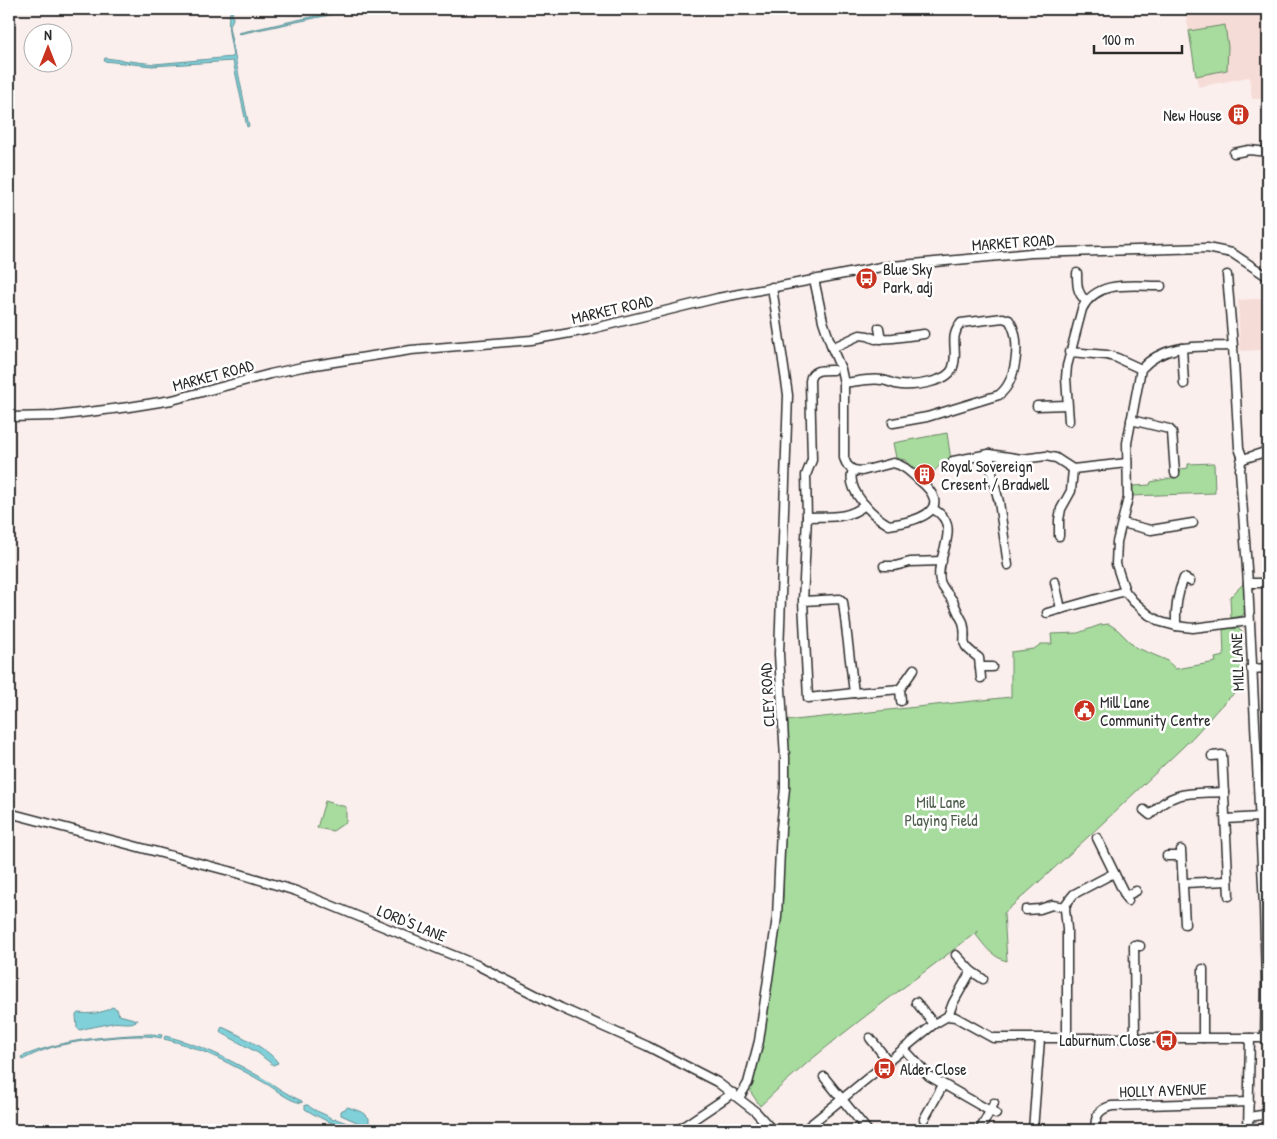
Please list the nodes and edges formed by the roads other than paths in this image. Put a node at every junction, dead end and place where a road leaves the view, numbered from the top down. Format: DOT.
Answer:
graph roads {
  1 [pos="1234,152"];
  2 [pos="1268,152"];
  3 [pos="1077,273"];
  4 [pos="1268,277"];
  5 [pos="814,279"];
  6 [pos="1236,282"];
  7 [pos="1162,286"];
  8 [pos="772,287"];
  9 [pos="1086,301"];
  10 [pos="879,328"];
  11 [pos="924,334"];
  12 [pos="881,339"];
  13 [pos="1233,346"];
  14 [pos="832,348"];
  15 [pos="1182,348"];
  16 [pos="1070,352"];
  17 [pos="1141,369"];
  18 [pos="833,370"];
  19 [pos="844,383"];
  20 [pos="1184,384"];
  21 [pos="1067,405"];
  22 [pos="1037,406"];
  23 [pos="9,417"];
  24 [pos="1131,420"];
  25 [pos="1069,421"];
  26 [pos="893,423"];
  27 [pos="1268,451"];
  28 [pos="989,454"];
  29 [pos="1243,459"];
  30 [pos="953,461"];
  31 [pos="1127,463"];
  32 [pos="1073,469"];
  33 [pos="853,470"];
  34 [pos="1175,473"];
  35 [pos="865,505"];
  36 [pos="933,509"];
  37 [pos="807,516"];
  38 [pos="1193,523"];
  39 [pos="1122,524"];
  40 [pos="1060,536"];
  41 [pos="942,561"];
  42 [pos="1008,565"];
  43 [pos="884,566"];
  44 [pos="1184,578"];
  45 [pos="1055,582"];
  46 [pos="1248,583"];
  47 [pos="1268,583"];
  48 [pos="1125,591"];
  49 [pos="803,601"];
  50 [pos="1061,609"];
  51 [pos="1047,613"];
  52 [pos="1249,621"];
  53 [pos="1176,626"];
  54 [pos="992,667"];
  55 [pos="980,668"];
  56 [pos="1268,668"];
  57 [pos="914,669"];
  58 [pos="1251,669"];
  59 [pos="981,678"];
  60 [pos="900,689"];
  61 [pos="854,693"];
  62 [pos="901,701"];
  63 [pos="1212,756"];
  64 [pos="1224,792"];
  65 [pos="9,813"];
  66 [pos="1148,815"];
  67 [pos="1260,817"];
  68 [pos="1226,819"];
  69 [pos="1096,838"];
  70 [pos="1167,856"];
  71 [pos="1114,873"];
  72 [pos="1228,881"];
  73 [pos="1184,883"];
  74 [pos="1136,891"];
  75 [pos="1229,896"];
  76 [pos="1065,907"];
  77 [pos="1026,910"];
  78 [pos="1185,922"];
  79 [pos="1134,946"];
  80 [pos="1266,948"];
  81 [pos="956,954"];
  82 [pos="1203,969"];
  83 [pos="970,972"];
  84 [pos="982,979"];
  85 [pos="1267,982"];
  86 [pos="916,1001"];
  87 [pos="948,1016"];
  88 [pos="934,1024"];
  89 [pos="870,1038"];
  90 [pos="1203,1038"];
  91 [pos="1250,1038"];
  92 [pos="1266,1038"];
  93 [pos="1040,1039"];
  94 [pos="1067,1039"];
  95 [pos="1135,1039"];
  96 [pos="904,1050"];
  97 [pos="889,1062"];
  98 [pos="824,1077"];
  99 [pos="943,1085"];
  100 [pos="736,1095"];
  101 [pos="842,1100"];
  102 [pos="1249,1102"];
  103 [pos="994,1103"];
  104 [pos="993,1112"];
  105 [pos="1268,1114"];
  106 [pos="1249,1117"];
  107 [pos="924,1119"];
  108 [pos="868,1129"];
  109 [pos="678,1130"];
  110 [pos="772,1130"];
  111 [pos="804,1130"];
  112 [pos="980,1130"];
  113 [pos="1033,1130"];
  114 [pos="1095,1130"];
  115 [pos="1248,1130"];
  1 -- 2 [label="street"];
  3 -- 9 [label="street"];
  4 -- 5 [label="street, MARKET ROAD"];
  5 -- 8 [label="street, MARKET ROAD"];
  5 -- 14 [label="street"];
  6 -- 13 [label="street, MILL LANE"];
  7 -- 9 [label="street"];
  8 -- 23 [label="street, MARKET ROAD"];
  8 -- 100 [label="street, CLEY ROAD"];
  9 -- 16 [label="street"];
  10 -- 12 [label="street"];
  11 -- 12 [label="street"];
  12 -- 14 [label="street"];
  13 -- 15 [label="street"];
  13 -- 29 [label="street, MILL LANE"];
  14 -- 19 [label="street"];
  15 -- 17 [label="street"];
  15 -- 20 [label="street"];
  16 -- 17 [label="street"];
  16 -- 21 [label="street"];
  17 -- 24 [label="street"];
  18 -- 37 [label="street"];
  19 -- 26 [label="street"];
  19 -- 33 [label="street"];
  21 -- 22 [label="street"];
  21 -- 25 [label="street"];
  24 -- 31 [label="street"];
  24 -- 34 [label="street"];
  27 -- 29 [label="street"];
  28 -- 30 [label="street"];
  28 -- 32 [label="street"];
  28 -- 42 [label="street"];
  29 -- 46 [label="street, MILL LANE"];
  31 -- 32 [label="street"];
  31 -- 39 [label="street"];
  32 -- 40 [label="street"];
  33 -- 35 [label="street"];
  33 -- 36 [label="street"];
  35 -- 36 [label="street"];
  35 -- 37 [label="street"];
  36 -- 41 [label="street"];
  37 -- 49 [label="street"];
  38 -- 39 [label="street"];
  39 -- 48 [label="street"];
  41 -- 43 [label="street"];
  41 -- 55 [label="street"];
  44 -- 53 [label="street"];
  45 -- 50 [label="street"];
  46 -- 47 [label="street"];
  46 -- 52 [label="street, MILL LANE"];
  48 -- 50 [label="street"];
  48 -- 53 [label="street"];
  49 -- 61 [label="street"];
  49 -- 61 [label="street"];
  50 -- 51 [label="street"];
  52 -- 53 [label="street"];
  52 -- 58 [label="street, MILL LANE"];
  54 -- 55 [label="street"];
  55 -- 59 [label="street"];
  56 -- 58 [label="street"];
  57 -- 60 [label="street"];
  58 -- 67 [label="street, MILL LANE"];
  60 -- 61 [label="street"];
  60 -- 62 [label="street"];
  63 -- 64 [label="street"];
  64 -- 66 [label="street"];
  64 -- 68 [label="street"];
  65 -- 100 [label="street, LORD'S LANE"];
  67 -- 68 [label="street"];
  67 -- 80 [label="street, MILL LANE"];
  68 -- 72 [label="street"];
  69 -- 71 [label="street"];
  70 -- 73 [label="street"];
  71 -- 74 [label="street"];
  71 -- 76 [label="street"];
  72 -- 73 [label="street"];
  72 -- 75 [label="street"];
  73 -- 78 [label="street"];
  76 -- 77 [label="street"];
  76 -- 94 [label="street"];
  79 -- 95 [label="street"];
  80 -- 85 [label="street, MILL LANE"];
  81 -- 83 [label="street"];
  82 -- 90 [label="street"];
  83 -- 84 [label="street"];
  83 -- 87 [label="street"];
  85 -- 92 [label="street, MILL LANE"];
  86 -- 88 [label="street"];
  87 -- 88 [label="street"];
  87 -- 93 [label="street"];
  88 -- 96 [label="street"];
  89 -- 97 [label="street"];
  90 -- 91 [label="street"];
  90 -- 95 [label="street"];
  91 -- 92 [label="street"];
  91 -- 102 [label="street"];
  93 -- 94 [label="street"];
  93 -- 113 [label="street"];
  94 -- 95 [label="street"];
  96 -- 97 [label="street"];
  96 -- 99 [label="street"];
  97 -- 101 [label="street"];
  98 -- 101 [label="street"];
  99 -- 104 [label="street"];
  99 -- 107 [label="street"];
  100 -- 109 [label="street"];
  100 -- 110 [label="street, LORD'S LANE"];
  101 -- 108 [label="street"];
  101 -- 111 [label="street"];
  102 -- 106 [label="street"];
  102 -- 114 [label="street, HOLLY AVENUE"];
  103 -- 104 [label="street"];
  104 -- 112 [label="street"];
  105 -- 106 [label="street"];
  106 -- 115 [label="street"];
}
